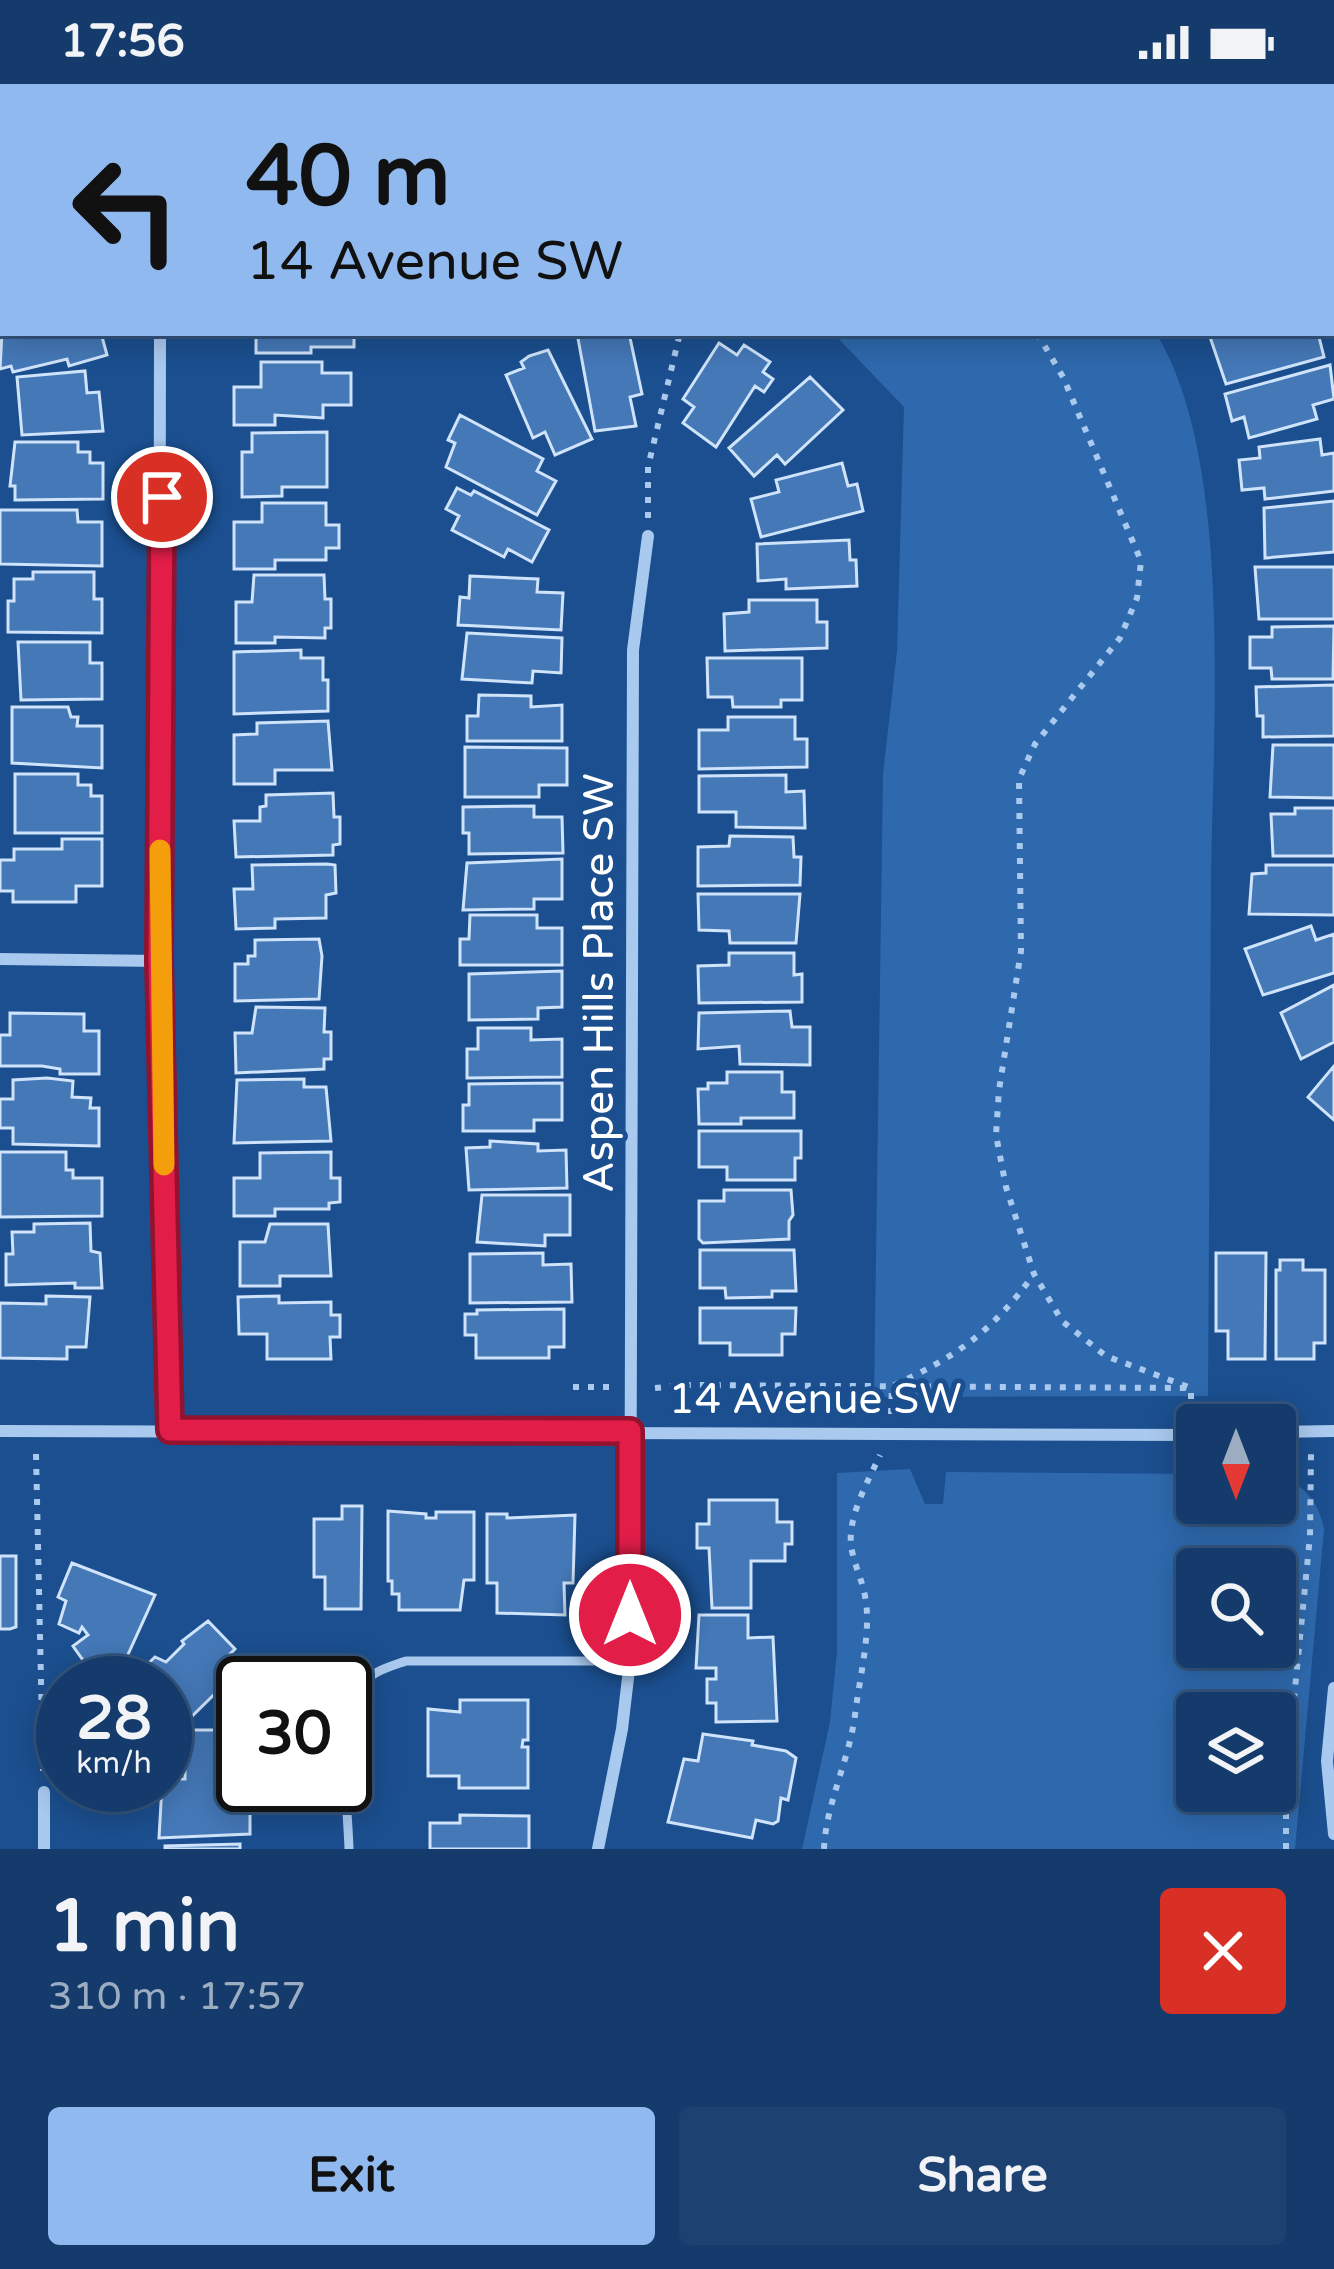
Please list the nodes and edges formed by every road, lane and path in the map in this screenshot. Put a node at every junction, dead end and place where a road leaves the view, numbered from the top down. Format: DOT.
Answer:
graph roads {
  1 [pos="160,336"];
  2 [pos="679,336"];
  3 [pos="1039,336"];
  4 [pos="647,536"];
  5 [pos="0,959"];
  6 [pos="159,961"];
  7 [pos="1034,1274"];
  8 [pos="573,1387"];
  9 [pos="630,1387"];
  10 [pos="892,1387"];
  11 [pos="1191,1388"];
  12 [pos="1192,1404"];
  13 [pos="170,1430"];
  14 [pos="0,1431"];
  15 [pos="36,1431"];
  16 [pos="630,1431"];
  17 [pos="1296,1431"];
  18 [pos="1312,1431"];
  19 [pos="1334,1431"];
  20 [pos="890,1432"];
  21 [pos="1176,1435"];
  22 [pos="41,1656"];
  23 [pos="630,1661"];
  24 [pos="1334,1688"];
  25 [pos="44,1812"];
  26 [pos="1334,1834"];
  27 [pos="44,1849"];
  28 [pos="349,1849"];
  29 [pos="598,1849"];
  30 [pos="824,1849"];
  31 [pos="1286,1849"];
  1 -- 6 [label="street"];
  2 -- 4 [label="path"];
  3 -- 7 [label="path"];
  4 -- 9 [label="street, Aspen Hills Place SW"];
  5 -- 6 [label="street"];
  6 -- 13 [label="street"];
  7 -- 10 [label="path"];
  7 -- 11 [label="path"];
  8 -- 9 [label="path"];
  9 -- 10 [label="path"];
  9 -- 16 [label="street, Aspen Hills Place SW"];
  10 -- 11 [label="path"];
  11 -- 12 [label="path"];
  13 -- 15 [label="street, 14 Avenue SW"];
  13 -- 16 [label="street, 14 Avenue SW"];
  14 -- 15 [label="street, 14 Avenue SW"];
  15 -- 22 [label="path"];
  16 -- 20 [label="street, 14 Avenue SW"];
  16 -- 23 [label="street, Aspen Hills Place SW"];
  17 -- 18 [label="street"];
  18 -- 19 [label="street"];
  18 -- 31 [label="path"];
  20 -- 21 [label="street, 14 Avenue SW"];
  20 -- 30 [label="path"];
  23 -- 28 [label="lane"];
  23 -- 29 [label="street, Aspen Hills Place SW"];
  24 -- 26 [label="street"];
  25 -- 27 [label="street"];
}
